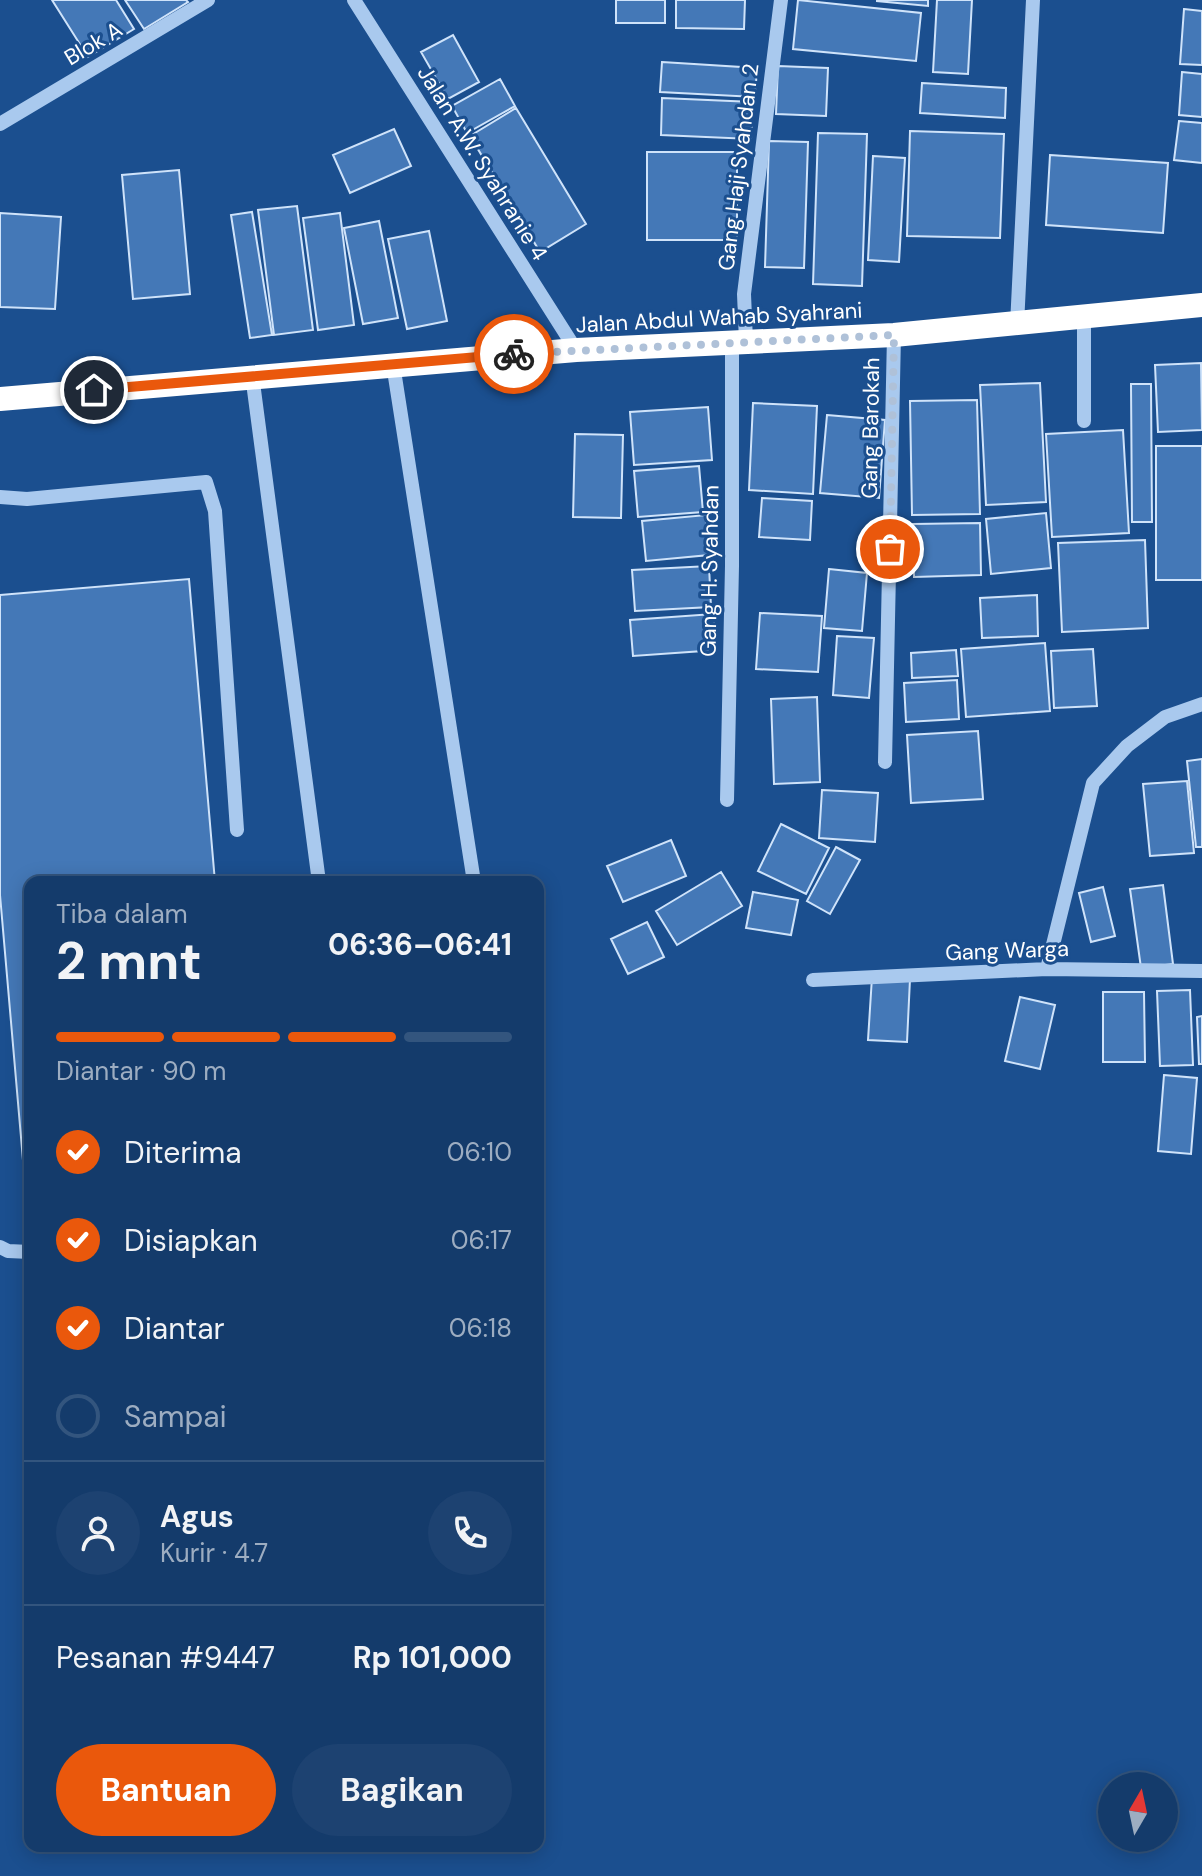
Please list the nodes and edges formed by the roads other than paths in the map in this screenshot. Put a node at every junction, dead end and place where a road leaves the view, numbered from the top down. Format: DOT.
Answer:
graph roads {
  1 [pos="208,0"];
  2 [pos="354,0"];
  3 [pos="781,0"];
  4 [pos="1033,0"];
  5 [pos="0,124"];
  6 [pos="1202,305"];
  7 [pos="1084,318"];
  8 [pos="1017,325"];
  9 [pos="894,335"];
  10 [pos="739,341"];
  11 [pos="576,350"];
  12 [pos="393,364"];
  13 [pos="252,375"];
  14 [pos="0,399"];
  15 [pos="1084,421"];
  16 [pos="0,497"];
  17 [pos="1202,704"];
  18 [pos="885,762"];
  19 [pos="727,800"];
  20 [pos="237,830"];
  21 [pos="318,876"];
  22 [pos="473,876"];
  23 [pos="1047,969"];
  24 [pos="1202,971"];
  25 [pos="813,980"];
  26 [pos="0,1247"];
  27 [pos="24,1252"];
  1 -- 5 [label="street, Blok A"];
  2 -- 11 [label="street, Jalan A.W. Syahranie 4"];
  3 -- 10 [label="street, Gang Haji Syahdan 2"];
  4 -- 8 [label="street"];
  6 -- 7 [label="highway, Jalan Abdul Wahab Syahrani"];
  7 -- 8 [label="highway, Jalan Abdul Wahab Syahrani"];
  7 -- 15 [label="street"];
  8 -- 9 [label="highway, Jalan Abdul Wahab Syahrani"];
  9 -- 10 [label="highway, Jalan Abdul Wahab Syahrani"];
  9 -- 18 [label="street, Gang Barokah"];
  10 -- 11 [label="highway, Jalan Abdul Wahab Syahrani"];
  10 -- 19 [label="street, Gang H. Syahdan"];
  11 -- 12 [label="highway, Jalan Abdul Wahab Syahrani"];
  12 -- 13 [label="highway, Jalan Abdul Wahab Syahrani"];
  12 -- 22 [label="street"];
  13 -- 14 [label="highway, Jalan Abdul Wahab Syahrani"];
  13 -- 21 [label="street"];
  16 -- 20 [label="street"];
  17 -- 23 [label="street"];
  23 -- 24 [label="street, Gang Warga"];
  23 -- 25 [label="street, Gang Warga"];
  26 -- 27 [label="street"];
}
